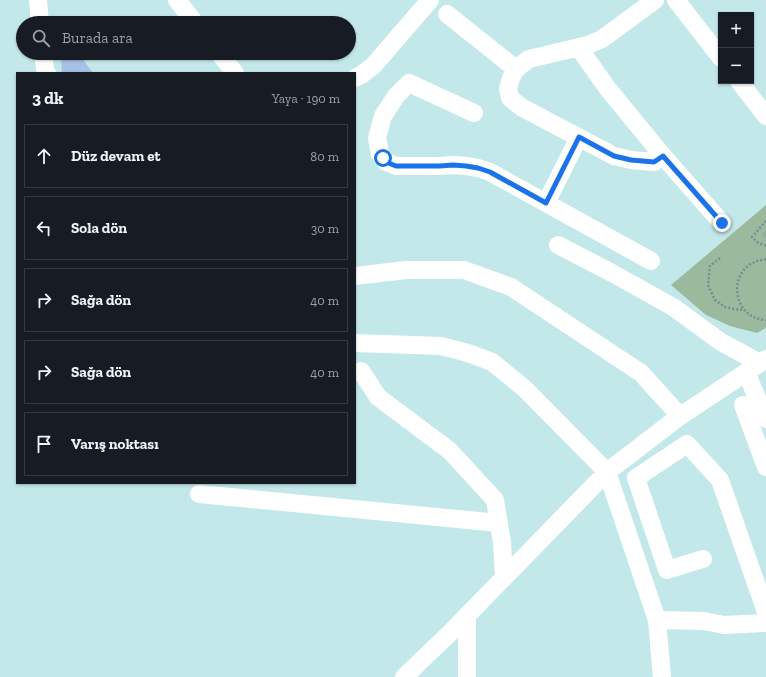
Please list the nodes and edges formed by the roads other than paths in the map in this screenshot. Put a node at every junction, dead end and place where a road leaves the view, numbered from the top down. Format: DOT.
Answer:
graph roads {
  1 [pos="38,0"];
  2 [pos="177,0"];
  3 [pos="430,0"];
  4 [pos="655,0"];
  5 [pos="676,0"];
  6 [pos="447,14"];
  7 [pos="39,16"];
  8 [pos="190,16"];
  9 [pos="579,48"];
  10 [pos="718,54"];
  11 [pos="44,60"];
  12 [pos="225,60"];
  13 [pos="516,69"];
  14 [pos="46,72"];
  15 [pos="234,72"];
  16 [pos="356,78"];
  17 [pos="741,84"];
  18 [pos="474,113"];
  19 [pos="766,116"];
  20 [pos="579,137"];
  21 [pos="663,156"];
  22 [pos="546,203"];
  23 [pos="722,223"];
  24 [pos="558,245"];
  25 [pos="651,261"];
  26 [pos="356,276"];
  27 [pos="356,343"];
  28 [pos="757,365"];
  29 [pos="361,371"];
  30 [pos="743,406"];
  31 [pos="680,416"];
  32 [pos="766,419"];
  33 [pos="766,468"];
  34 [pos="607,472"];
  35 [pos="199,494"];
  36 [pos="499,523"];
  37 [pos="703,559"];
  38 [pos="504,577"];
  39 [pos="766,612"];
  40 [pos="467,615"];
  41 [pos="657,620"];
  42 [pos="766,623"];
  43 [pos="404,677"];
  44 [pos="467,677"];
  45 [pos="662,677"];
  1 -- 7 [label="street"];
  2 -- 8 [label="street"];
  3 -- 16 [label="street"];
  4 -- 9 [label="street"];
  5 -- 10 [label="street"];
  6 -- 13 [label="street"];
  9 -- 13 [label="street"];
  9 -- 21 [label="street"];
  11 -- 14 [label="street"];
  12 -- 15 [label="street"];
  13 -- 20 [label="street"];
  17 -- 19 [label="street"];
  18 -- 22 [label="street"];
  20 -- 21 [label="street"];
  20 -- 22 [label="street"];
  21 -- 23 [label="street"];
  22 -- 25 [label="street"];
  24 -- 28 [label="street"];
  26 -- 31 [label="street"];
  27 -- 34 [label="street"];
  28 -- 31 [label="street"];
  28 -- 32 [label="street"];
  29 -- 36 [label="street"];
  30 -- 33 [label="street"];
  31 -- 34 [label="street"];
  34 -- 38 [label="street"];
  34 -- 41 [label="street"];
  35 -- 36 [label="street"];
  36 -- 38 [label="street"];
  37 -- 39 [label="street"];
  38 -- 40 [label="street"];
  40 -- 43 [label="street"];
  40 -- 44 [label="street"];
  41 -- 42 [label="street"];
  41 -- 45 [label="street"];
}
